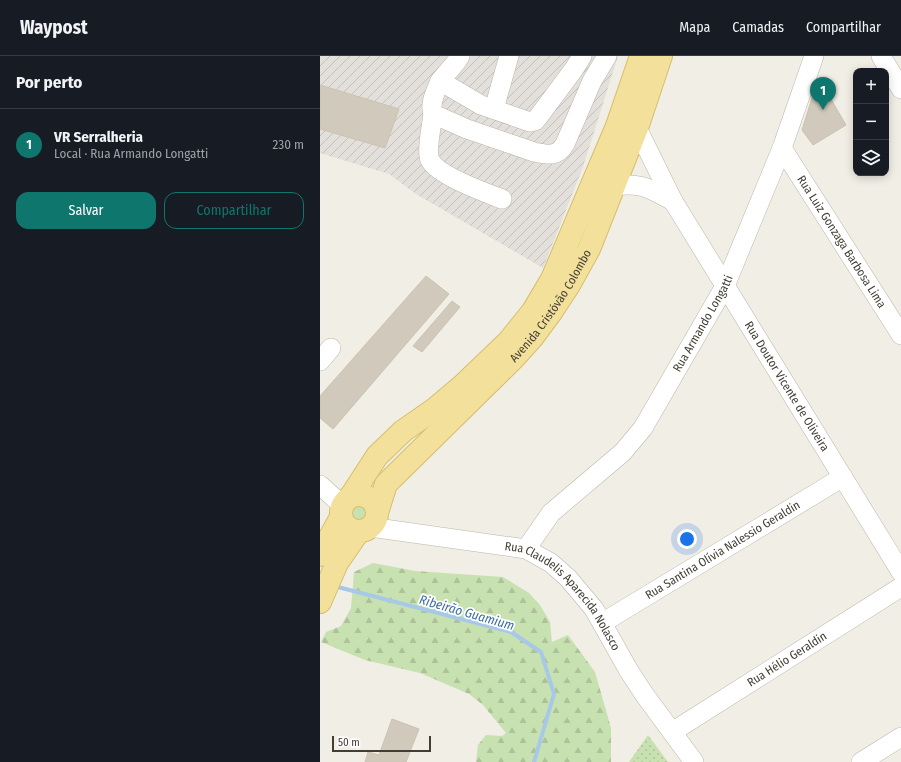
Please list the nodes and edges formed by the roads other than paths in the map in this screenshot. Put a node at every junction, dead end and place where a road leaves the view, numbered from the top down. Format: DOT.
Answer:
graph roads {
  1 [pos="460,56"];
  2 [pos="509,56"];
  3 [pos="582,56"];
  4 [pos="607,56"];
  5 [pos="641,56"];
  6 [pos="660,56"];
  7 [pos="814,56"];
  8 [pos="881,56"];
  9 [pos="440,80"];
  10 [pos="901,89"];
  11 [pos="494,109"];
  12 [pos="433,114"];
  13 [pos="637,128"];
  14 [pos="782,148"];
  15 [pos="614,186"];
  16 [pos="502,199"];
  17 [pos="673,201"];
  18 [pos="725,286"];
  19 [pos="901,335"];
  20 [pos="843,477"];
  21 [pos="320,485"];
  22 [pos="345,506"];
  23 [pos="369,523"];
  24 [pos="526,549"];
  25 [pos="326,556"];
  26 [pos="901,572"];
  27 [pos="901,587"];
  28 [pos="320,602"];
  29 [pos="602,623"];
  30 [pos="672,732"];
  31 [pos="901,737"];
  32 [pos="694,762"];
  33 [pos="862,762"];
  1 -- 9 [label="street"];
  2 -- 11 [label="street"];
  3 -- 11 [label="street"];
  4 -- 12 [label="street"];
  5 -- 22 [label="main road, Avenida Cristóvão Colombo"];
  6 -- 13 [label="main road, Avenida Cristóvão Colombo"];
  7 -- 14 [label="street, Rua Armando Longatti"];
  8 -- 10 [label="street"];
  9 -- 11 [label="street"];
  9 -- 12 [label="street"];
  12 -- 16 [label="street"];
  13 -- 15 [label="main road, Avenida Cristóvão Colombo"];
  13 -- 17 [label="street, Rua Doutor Vicente de Oliveira"];
  14 -- 18 [label="street, Rua Armando Longatti"];
  14 -- 19 [label="street, Rua Luiz Gonzaga Barbosa Lima"];
  15 -- 17 [label="street"];
  15 -- 23 [label="main road, Avenida Cristóvão Colombo"];
  17 -- 18 [label="street, Rua Doutor Vicente de Oliveira"];
  18 -- 20 [label="street, Rua Doutor Vicente de Oliveira"];
  18 -- 24 [label="street, Rua Armando Longatti"];
  20 -- 26 [label="street, Rua Doutor Vicente de Oliveira"];
  20 -- 29 [label="street, Rua Santina Olívia Nalessio Geraldin"];
  21 -- 22 [label="street"];
  22 -- 23 [label="main road"];
  22 -- 23 [label="main road"];
  22 -- 25 [label="main road, Avenida Cristóvão Colombo"];
  23 -- 24 [label="street, Rua Claudelis Aparecida Nolasco"];
  23 -- 25 [label="main road, Avenida Cristóvão Colombo"];
  24 -- 29 [label="street, Rua Claudelis Aparecida Nolasco"];
  25 -- 28 [label="main road, Avenida Cristóvão Colombo"];
  27 -- 30 [label="street, Rua Hélio Geraldin"];
  29 -- 30 [label="street, Rua Claudelis Aparecida Nolasco"];
  30 -- 32 [label="street, Rua Claudelis Aparecida Nolasco"];
  31 -- 33 [label="street"];
}
